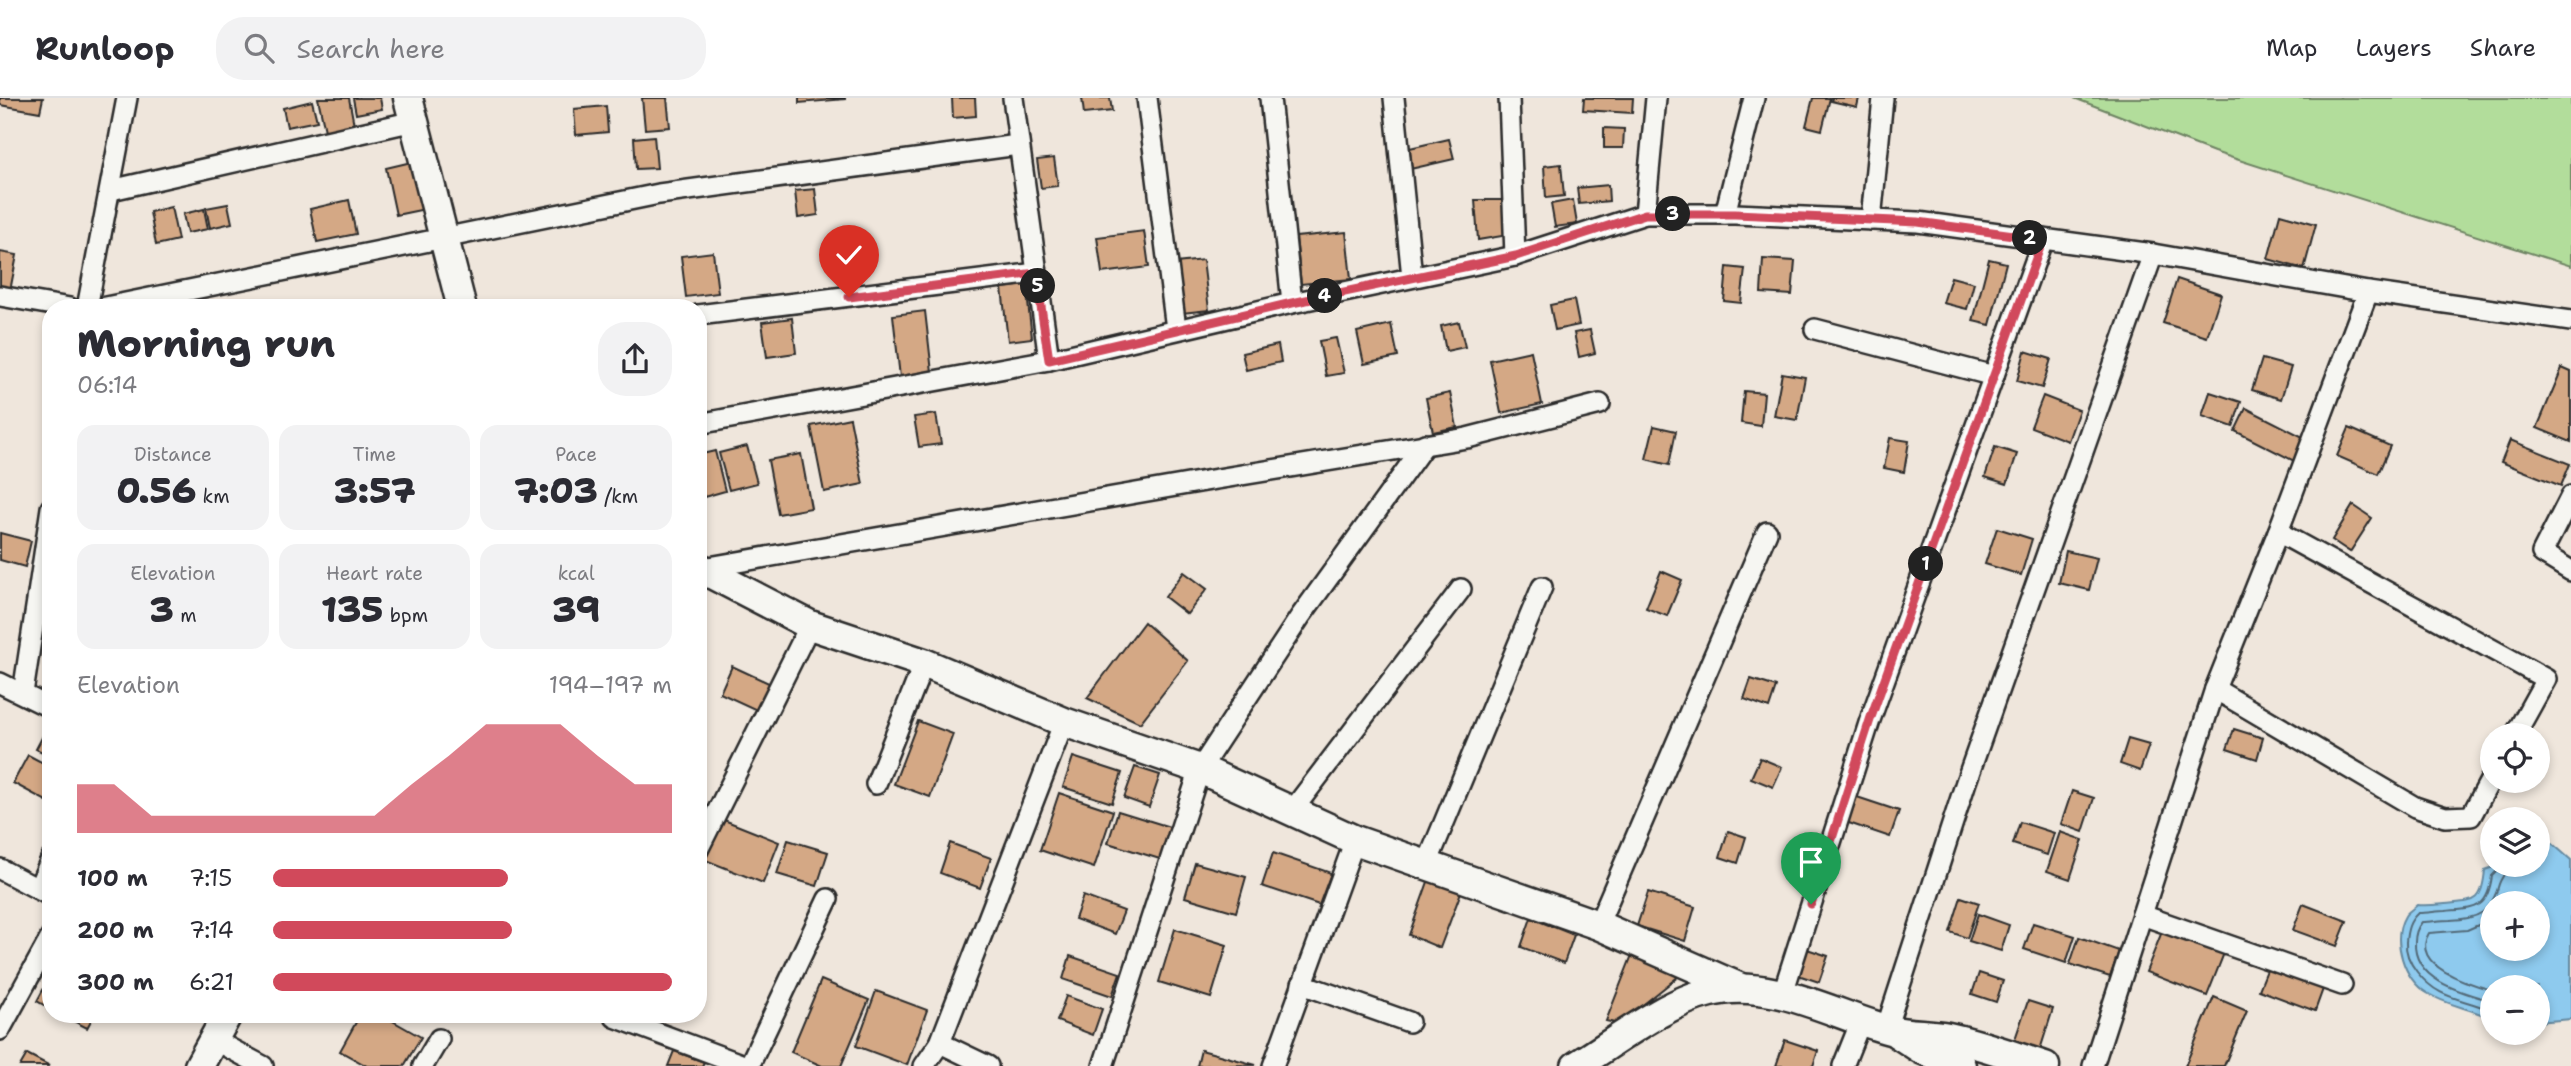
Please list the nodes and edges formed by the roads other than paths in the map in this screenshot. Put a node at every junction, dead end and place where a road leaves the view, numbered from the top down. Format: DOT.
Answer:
graph roads {
  1 [pos="127,98"];
  2 [pos="1013,98"];
  3 [pos="1147,98"];
  4 [pos="1270,98"];
  5 [pos="1394,98"];
  6 [pos="1509,98"];
  7 [pos="1656,98"];
  8 [pos="1754,98"];
  9 [pos="1883,98"];
  10 [pos="411,110"];
  11 [pos="1018,145"];
  12 [pos="111,190"];
  13 [pos="1645,214"];
  14 [pos="1725,214"];
  15 [pos="1871,220"];
  16 [pos="444,238"];
  17 [pos="2043,239"];
  18 [pos="2153,254"];
  19 [pos="1516,256"];
  20 [pos="1036,273"];
  21 [pos="1412,277"];
  22 [pos="2368,292"];
  23 [pos="0,296"];
  24 [pos="89,299"];
  25 [pos="145,299"];
  26 [pos="460,299"];
  27 [pos="42,303"];
  28 [pos="1292,303"];
  29 [pos="707,314"];
  30 [pos="2571,321"];
  31 [pos="1176,328"];
  32 [pos="1815,329"];
  33 [pos="1049,360"];
  34 [pos="1994,376"];
  35 [pos="1600,404"];
  36 [pos="707,422"];
  37 [pos="1425,444"];
  38 [pos="2571,496"];
  39 [pos="1767,532"];
  40 [pos="2278,532"];
  41 [pos="707,566"];
  42 [pos="707,570"];
  43 [pos="2571,571"];
  44 [pos="42,577"];
  45 [pos="1542,587"];
  46 [pos="1461,589"];
  47 [pos="810,625"];
  48 [pos="924,663"];
  49 [pos="2215,689"];
  50 [pos="7,690"];
  51 [pos="42,704"];
  52 [pos="1064,722"];
  53 [pos="2522,723"];
  54 [pos="1200,769"];
  55 [pos="876,784"];
  56 [pos="2483,793"];
  57 [pos="1292,811"];
  58 [pos="707,832"];
  59 [pos="1355,840"];
  60 [pos="1426,866"];
  61 [pos="0,869"];
  62 [pos="42,891"];
  63 [pos="828,899"];
  64 [pos="2142,915"];
  65 [pos="1598,925"];
  66 [pos="42,953"];
  67 [pos="1302,984"];
  68 [pos="2342,985"];
  69 [pos="1741,988"];
  70 [pos="1782,996"];
  71 [pos="1409,1022"];
  72 [pos="223,1023"];
  73 [pos="632,1023"];
  74 [pos="1880,1027"];
  75 [pos="0,1030"];
  76 [pos="439,1038"];
  77 [pos="214,1040"];
  78 [pos="940,1043"];
  79 [pos="1955,1065"];
  80 [pos="200,1066"];
  81 [pos="263,1066"];
  82 [pos="423,1066"];
  83 [pos="748,1066"];
  84 [pos="924,1066"];
  85 [pos="988,1066"];
  86 [pos="1103,1066"];
  87 [pos="1273,1066"];
  88 [pos="1576,1066"];
  89 [pos="1843,1066"];
  90 [pos="2045,1066"];
  91 [pos="2093,1066"];
  1 -- 12 [label="street"];
  2 -- 11 [label="street"];
  3 -- 31 [label="street"];
  4 -- 28 [label="street"];
  5 -- 21 [label="street"];
  6 -- 19 [label="street"];
  7 -- 13 [label="street"];
  8 -- 14 [label="street"];
  9 -- 15 [label="street"];
  10 -- 12 [label="street"];
  10 -- 16 [label="street"];
  11 -- 16 [label="street"];
  11 -- 20 [label="street"];
  12 -- 24 [label="street"];
  13 -- 14 [label="street"];
  13 -- 19 [label="street"];
  14 -- 15 [label="street"];
  15 -- 17 [label="street"];
  16 -- 25 [label="street"];
  16 -- 26 [label="street"];
  17 -- 18 [label="street"];
  17 -- 34 [label="street"];
  18 -- 22 [label="street"];
  18 -- 74 [label="street"];
  19 -- 21 [label="street"];
  20 -- 29 [label="street"];
  20 -- 33 [label="street"];
  21 -- 28 [label="street"];
  22 -- 30 [label="street"];
  22 -- 40 [label="street"];
  23 -- 27 [label="street"];
  28 -- 31 [label="street"];
  31 -- 33 [label="street"];
  32 -- 34 [label="street"];
  33 -- 36 [label="street"];
  34 -- 70 [label="street"];
  35 -- 37 [label="street"];
  37 -- 41 [label="street"];
  37 -- 54 [label="street"];
  38 -- 43 [label="street"];
  39 -- 65 [label="street"];
  40 -- 49 [label="street"];
  40 -- 53 [label="street"];
  42 -- 47 [label="street"];
  44 -- 50 [label="street"];
  45 -- 60 [label="street"];
  46 -- 57 [label="street"];
  47 -- 48 [label="street"];
  47 -- 58 [label="street"];
  48 -- 52 [label="street"];
  48 -- 55 [label="street"];
  49 -- 56 [label="street"];
  49 -- 64 [label="street"];
  50 -- 51 [label="street"];
  52 -- 54 [label="street"];
  52 -- 78 [label="street"];
  54 -- 57 [label="street"];
  54 -- 86 [label="street"];
  57 -- 59 [label="street"];
  59 -- 60 [label="street"];
  59 -- 67 [label="street"];
  60 -- 65 [label="street"];
  61 -- 62 [label="street"];
  63 -- 83 [label="street"];
  64 -- 68 [label="street"];
  64 -- 91 [label="street"];
  65 -- 69 [label="street"];
  66 -- 75 [label="street"];
  67 -- 71 [label="street"];
  67 -- 87 [label="street"];
  69 -- 70 [label="street"];
  69 -- 88 [label="street"];
  70 -- 74 [label="street"];
  72 -- 77 [label="street"];
  73 -- 83 [label="street"];
  74 -- 79 [label="street"];
  74 -- 89 [label="street"];
  74 -- 90 [label="street"];
  76 -- 82 [label="street"];
  77 -- 80 [label="street"];
  77 -- 81 [label="street"];
  78 -- 84 [label="street"];
  78 -- 85 [label="street"];
}
